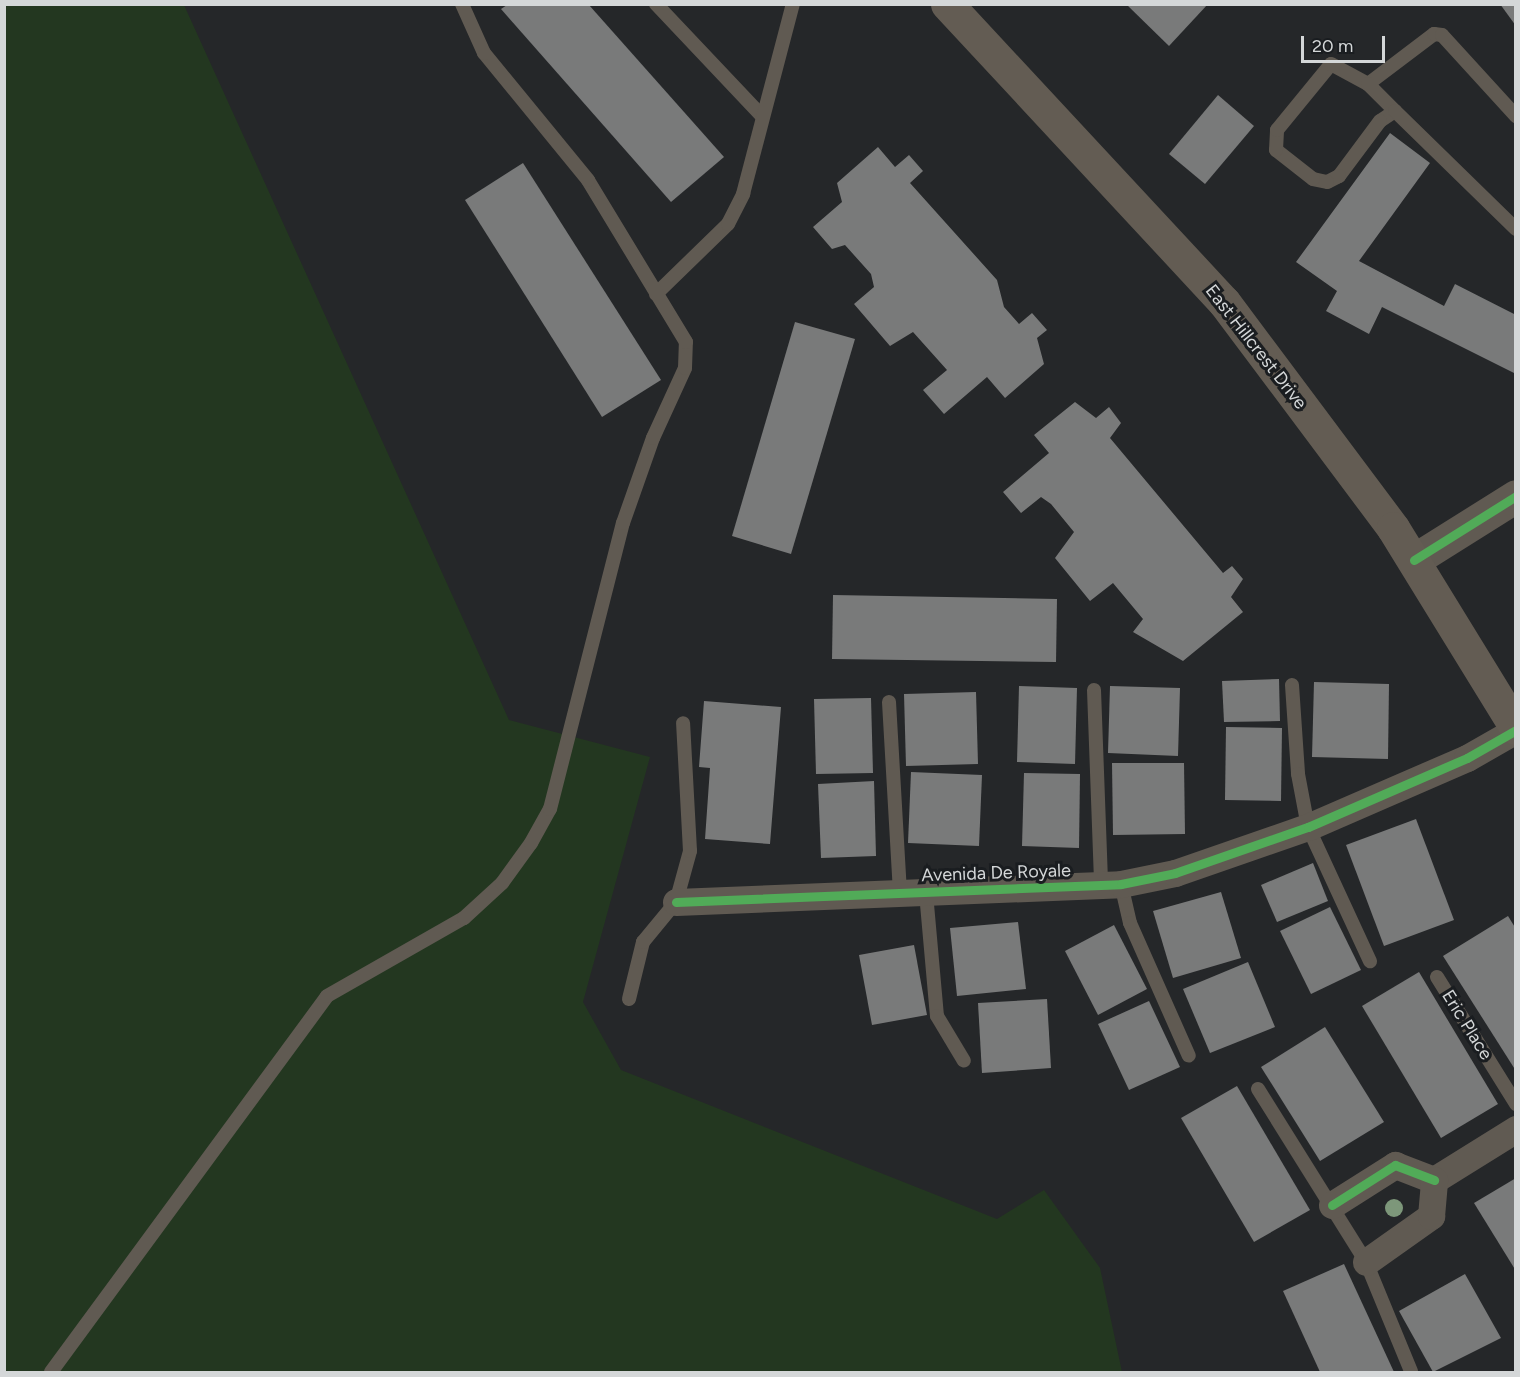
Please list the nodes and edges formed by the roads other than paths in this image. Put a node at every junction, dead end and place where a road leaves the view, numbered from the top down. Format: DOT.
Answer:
graph roads {
  1 [pos="462,4"];
  2 [pos="656,4"];
  3 [pos="794,4"];
  4 [pos="947,4"];
  5 [pos="1368,84"];
  6 [pos="1395,111"];
  7 [pos="762,116"];
  8 [pos="1515,116"];
  9 [pos="1515,229"];
  10 [pos="656,294"];
  11 [pos="1515,496"];
  12 [pos="1414,560"];
  13 [pos="1292,685"];
  14 [pos="1094,690"];
  15 [pos="889,702"];
  16 [pos="683,723"];
  17 [pos="1515,729"];
  18 [pos="1308,827"];
  19 [pos="1111,884"];
  20 [pos="913,893"];
  21 [pos="676,902"];
  22 [pos="1370,961"];
  23 [pos="1437,977"];
  24 [pos="629,999"];
  25 [pos="1189,1056"];
  26 [pos="964,1061"];
  27 [pos="1258,1089"];
  28 [pos="1515,1104"];
  29 [pos="1515,1129"];
  30 [pos="1434,1180"];
  31 [pos="1332,1205"];
  32 [pos="1366,1262"];
  33 [pos="1411,1371"];
  34 [pos="51,1372"];
  1 -- 10 [label="lane"];
  2 -- 7 [label="lane"];
  3 -- 7 [label="lane"];
  4 -- 12 [label="main road, East Hillcrest Drive"];
  5 -- 6 [label="lane"];
  5 -- 6 [label="lane"];
  5 -- 8 [label="lane"];
  6 -- 9 [label="lane"];
  7 -- 10 [label="lane"];
  10 -- 34 [label="lane"];
  11 -- 12 [label="street"];
  12 -- 17 [label="main road, East Hillcrest Drive"];
  13 -- 18 [label="lane"];
  14 -- 19 [label="lane"];
  15 -- 20 [label="lane, Avenida De Royale"];
  16 -- 21 [label="lane"];
  17 -- 18 [label="street, Avenida De Royale"];
  18 -- 19 [label="street, Avenida De Royale"];
  18 -- 22 [label="lane"];
  19 -- 20 [label="street, Avenida De Royale"];
  19 -- 25 [label="lane"];
  20 -- 21 [label="street, Avenida De Royale"];
  20 -- 26 [label="lane, Avenida De Royale"];
  21 -- 24 [label="lane"];
  23 -- 28 [label="lane, Eric Place"];
  27 -- 31 [label="lane"];
  29 -- 30 [label="street"];
  30 -- 31 [label="street"];
  30 -- 32 [label="street"];
  31 -- 32 [label="lane"];
  32 -- 33 [label="lane"];
}
